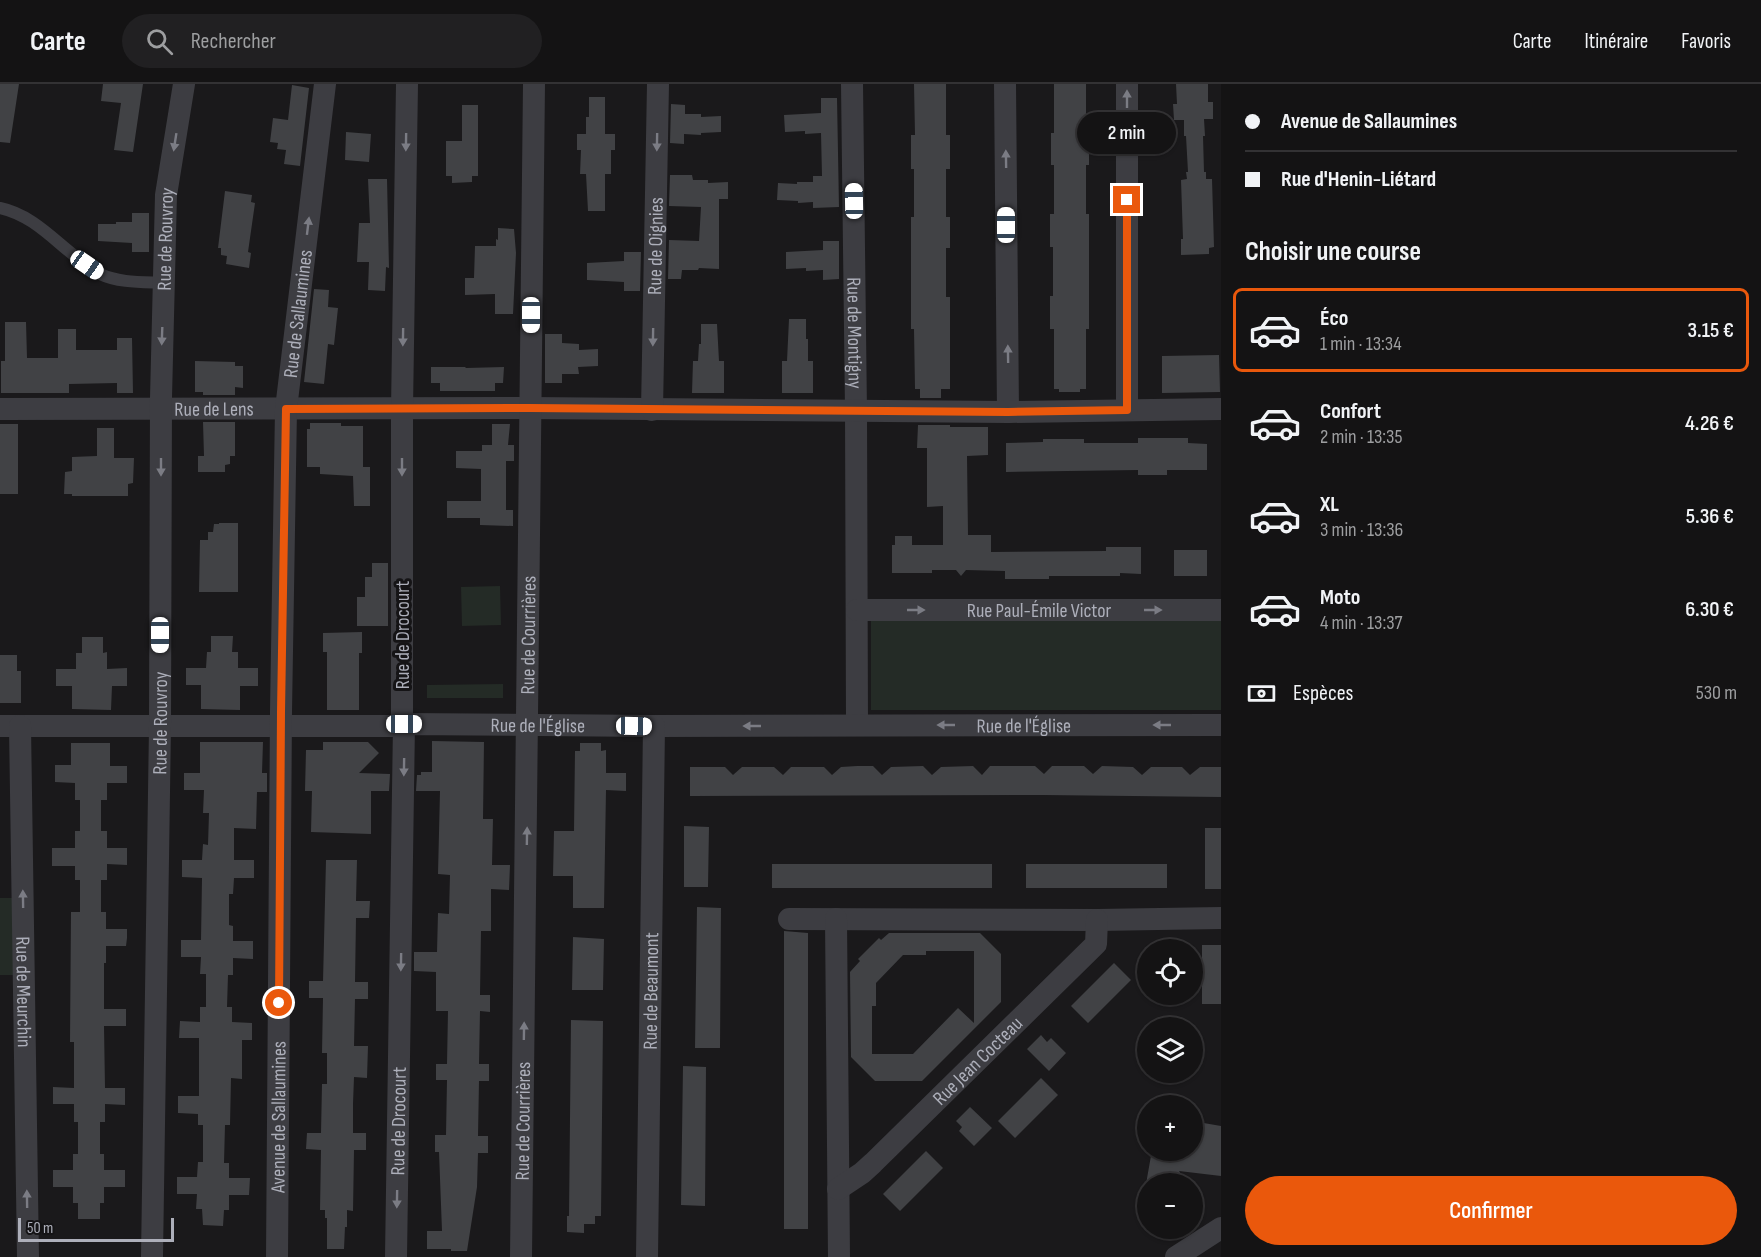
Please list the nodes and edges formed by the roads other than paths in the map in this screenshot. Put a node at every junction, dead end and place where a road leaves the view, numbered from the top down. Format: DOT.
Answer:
graph roads {
  1 [pos="184,84"];
  2 [pos="325,84"];
  3 [pos="407,84"];
  4 [pos="534,84"];
  5 [pos="658,84"];
  6 [pos="852,84"];
  7 [pos="1005,84"];
  8 [pos="1127,84"];
  9 [pos="0,208"];
  10 [pos="164,284"];
  11 [pos="530,408"];
  12 [pos="0,409"];
  13 [pos="161,409"];
  14 [pos="286,409"];
  15 [pos="402,409"];
  16 [pos="1221,409"];
  17 [pos="652,410"];
  18 [pos="1127,410"];
  19 [pos="856,411"];
  20 [pos="1008,412"];
  21 [pos="857,610"];
  22 [pos="1221,610"];
  23 [pos="404,724"];
  24 [pos="528,725"];
  25 [pos="857,725"];
  26 [pos="1221,725"];
  27 [pos="10,726"];
  28 [pos="160,726"];
  29 [pos="281,726"];
  30 [pos="654,726"];
  31 [pos="836,918"];
  32 [pos="1221,918"];
  33 [pos="789,919"];
  34 [pos="1097,920"];
  35 [pos="838,1189"];
  36 [pos="1221,1228"];
  37 [pos="28,1257"];
  38 [pos="152,1257"];
  39 [pos="277,1257"];
  40 [pos="396,1257"];
  41 [pos="521,1257"];
  42 [pos="647,1257"];
  43 [pos="839,1257"];
  44 [pos="1176,1257"];
  1 -- 10 [label="street, Rue de Rouvroy, one-way"];
  14 -- 2 [label="street, Rue de Sallaumines, one-way"];
  3 -- 15 [label="street, Rue de Drocourt, one-way"];
  4 -- 11 [label="street, Rue de Courrières"];
  5 -- 17 [label="street, Rue de Oignies, one-way"];
  6 -- 19 [label="street, Rue de Montigny"];
  20 -- 7 [label="street, one-way"];
  18 -- 8 [label="street, one-way"];
  9 -- 10 [label="lane"];
  10 -- 13 [label="street, Rue de Rouvroy, one-way"];
  11 -- 15 [label="street, Rue de Lens"];
  11 -- 17 [label="street, Rue de Lens"];
  11 -- 24 [label="street, Rue de Courrières"];
  12 -- 13 [label="street, Rue de Lens"];
  13 -- 14 [label="street, Rue de Lens"];
  13 -- 28 [label="street, Rue de Rouvroy, one-way"];
  14 -- 15 [label="street, Rue de Lens"];
  14 -- 29 [label="street, Rue de Sallaumines"];
  15 -- 23 [label="street, Rue de Drocourt, one-way"];
  16 -- 18 [label="street, Rue de Lens"];
  17 -- 19 [label="street, Rue de Lens"];
  18 -- 20 [label="street, Rue de Lens"];
  19 -- 20 [label="street, Rue de Lens"];
  19 -- 21 [label="street, Rue de Montigny"];
  21 -- 22 [label="street, Rue Paul-Émile Victor, one-way"];
  21 -- 25 [label="street, Rue de Montigny"];
  23 -- 24 [label="street, Rue de l'Église"];
  23 -- 29 [label="street, Rue de l'Église"];
  23 -- 40 [label="street, Rue de Drocourt, one-way"];
  24 -- 30 [label="street, Rue de l'Église"];
  41 -- 24 [label="street, Rue de Courrières, one-way"];
  26 -- 25 [label="street, Rue de l'Église, one-way"];
  25 -- 30 [label="street, Rue de l'Église, one-way"];
  27 -- 28 [label="street, Rue de l'Église"];
  37 -- 27 [label="street, Rue de Meurchin, one-way"];
  28 -- 29 [label="street, Rue de l'Église"];
  28 -- 38 [label="street, Rue de Rouvroy"];
  29 -- 39 [label="street, Avenue de Sallaumines"];
  30 -- 42 [label="street, Rue de Beaumont"];
  31 -- 33 [label="street"];
  31 -- 34 [label="street"];
  31 -- 35 [label="street"];
  32 -- 34 [label="street"];
  34 -- 35 [label="street, Rue Jean Cocteau"];
  35 -- 43 [label="street"];
  36 -- 44 [label="street"];
}
